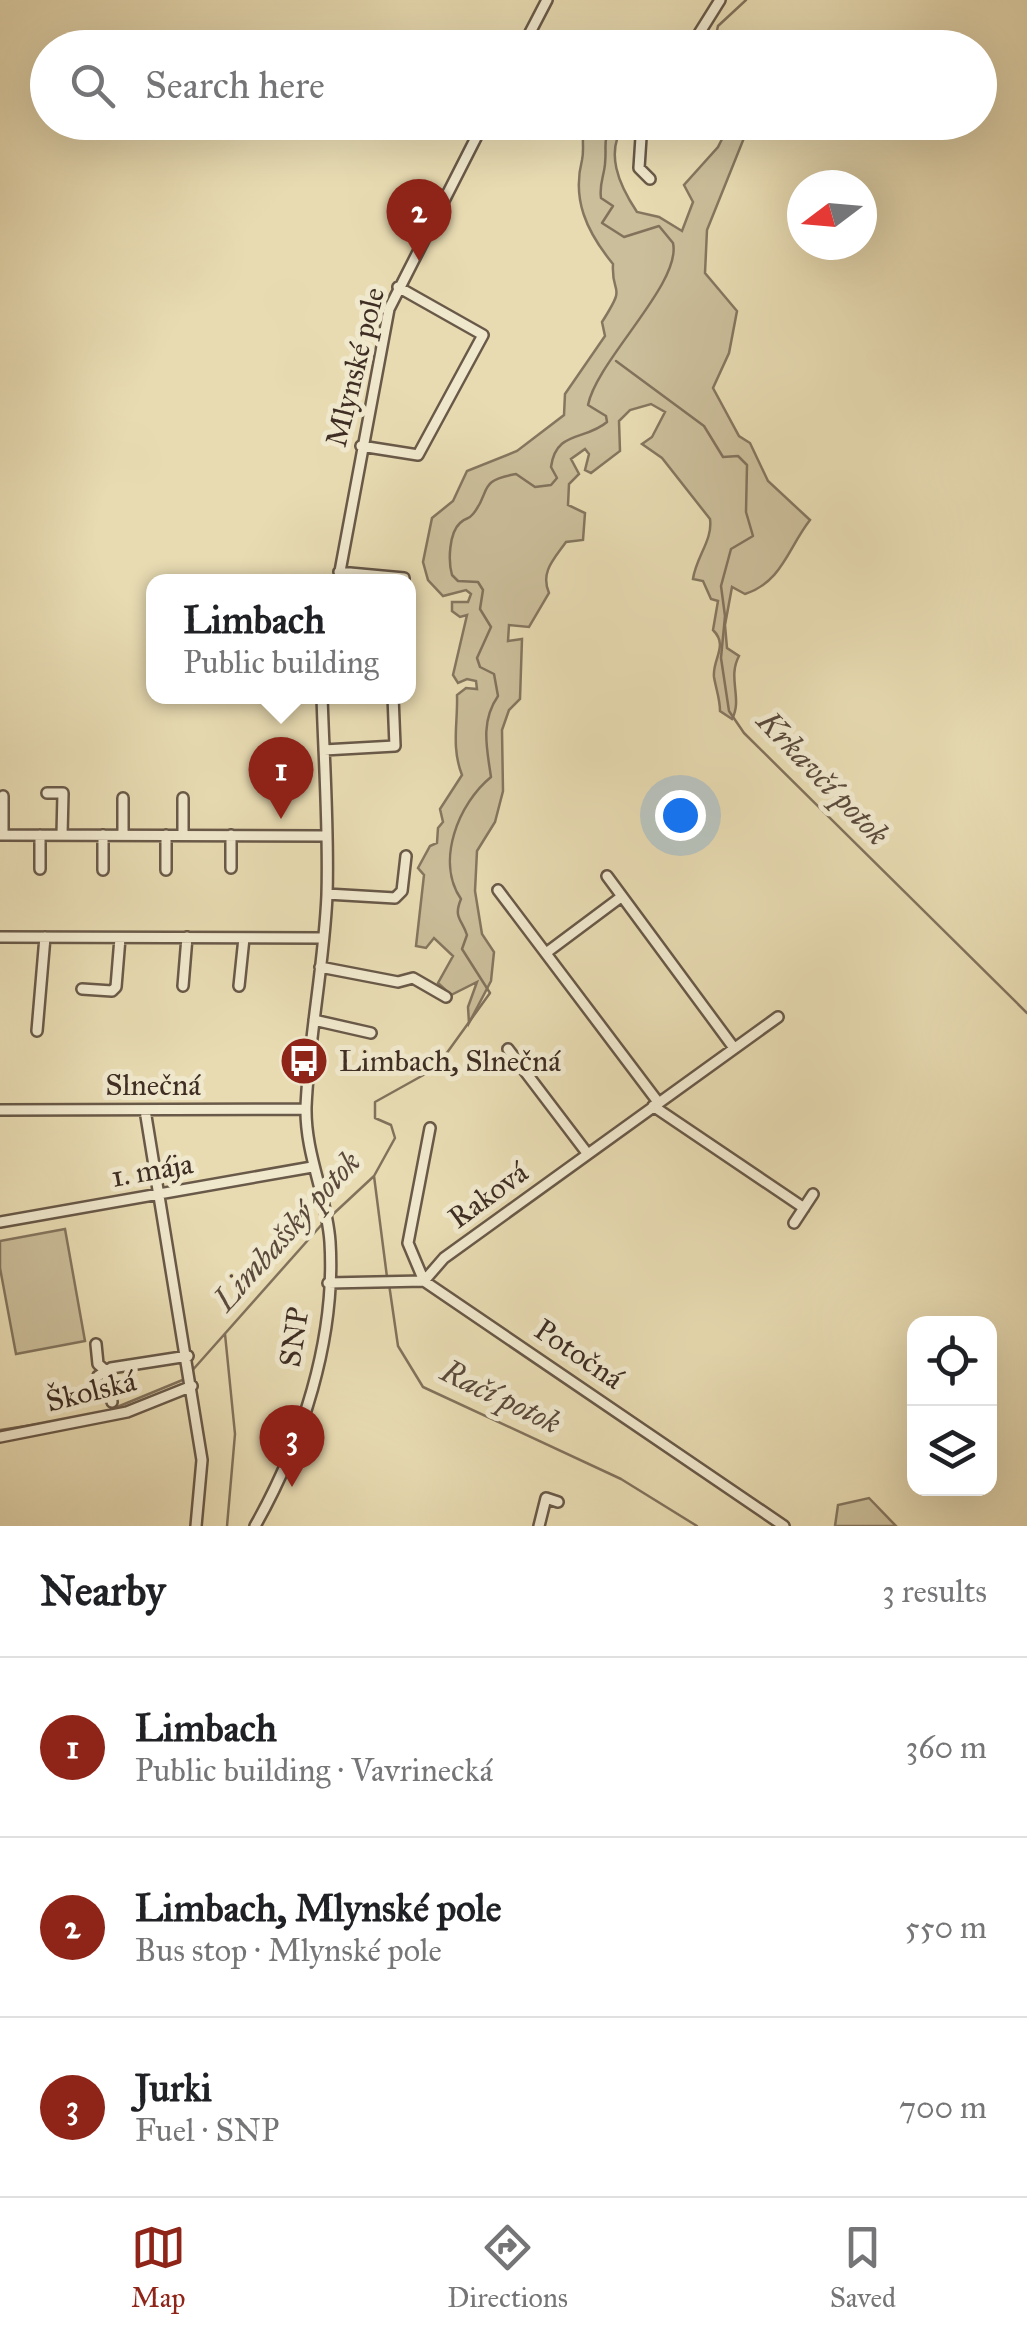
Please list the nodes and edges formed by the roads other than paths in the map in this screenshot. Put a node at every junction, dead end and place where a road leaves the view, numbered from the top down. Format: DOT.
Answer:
graph roads {
  1 [pos="547,0"];
  2 [pos="720,0"];
  3 [pos="531,30"];
  4 [pos="701,30"];
  5 [pos="475,140"];
  6 [pos="641,140"];
  7 [pos="650,179"];
  8 [pos="398,286"];
  9 [pos="361,446"];
  10 [pos="339,574"];
  11 [pos="322,704"];
  12 [pos="393,704"];
  13 [pos="324,750"];
  14 [pos="46,793"];
  15 [pos="3,796"];
  16 [pos="123,798"];
  17 [pos="183,798"];
  18 [pos="1,835"];
  19 [pos="40,835"];
  20 [pos="62,835"];
  21 [pos="103,835"];
  22 [pos="123,835"];
  23 [pos="166,835"];
  24 [pos="183,835"];
  25 [pos="231,836"];
  26 [pos="326,836"];
  27 [pos="406,856"];
  28 [pos="231,868"];
  29 [pos="40,869"];
  30 [pos="103,870"];
  31 [pos="166,870"];
  32 [pos="607,876"];
  33 [pos="498,890"];
  34 [pos="327,894"];
  35 [pos="621,897"];
  36 [pos="0,937"];
  37 [pos="45,937"];
  38 [pos="120,938"];
  39 [pos="188,938"];
  40 [pos="244,938"];
  41 [pos="323,938"];
  42 [pos="546,953"];
  43 [pos="320,967"];
  44 [pos="183,986"];
  45 [pos="239,986"];
  46 [pos="82,989"];
  47 [pos="446,998"];
  48 [pos="778,1017"];
  49 [pos="313,1024"];
  50 [pos="36,1031"];
  51 [pos="371,1033"];
  52 [pos="734,1048"];
  53 [pos="508,1049"];
  54 [pos="656,1104"];
  55 [pos="306,1109"];
  56 [pos="0,1110"];
  57 [pos="146,1110"];
  58 [pos="430,1128"];
  59 [pos="587,1153"];
  60 [pos="312,1168"];
  61 [pos="158,1194"];
  62 [pos="813,1194"];
  63 [pos="804,1208"];
  64 [pos="0,1222"];
  65 [pos="794,1223"];
  66 [pos="424,1280"];
  67 [pos="328,1282"];
  68 [pos="96,1344"];
  69 [pos="188,1356"];
  70 [pos="102,1374"];
  71 [pos="191,1378"];
  72 [pos="112,1402"];
  73 [pos="0,1437"];
  74 [pos="558,1502"];
  75 [pos="196,1526"];
  76 [pos="256,1526"];
  77 [pos="539,1526"];
  78 [pos="784,1526"];
  1 -- 3 [label="street"];
  2 -- 4 [label="street"];
  5 -- 8 [label="street, Mlynské pole"];
  6 -- 7 [label="street"];
  8 -- 9 [label="street, Mlynské pole"];
  8 -- 9 [label="street"];
  9 -- 10 [label="street, Mlynské pole"];
  11 -- 13 [label="street"];
  12 -- 13 [label="street"];
  13 -- 26 [label="street"];
  14 -- 20 [label="street"];
  15 -- 18 [label="street"];
  16 -- 22 [label="street"];
  17 -- 24 [label="street"];
  18 -- 19 [label="street"];
  19 -- 20 [label="street"];
  19 -- 29 [label="street"];
  20 -- 21 [label="street"];
  21 -- 22 [label="street"];
  21 -- 30 [label="street"];
  22 -- 23 [label="street"];
  23 -- 24 [label="street"];
  23 -- 31 [label="street"];
  24 -- 25 [label="street"];
  25 -- 26 [label="street"];
  25 -- 28 [label="street"];
  26 -- 34 [label="street, SNP"];
  27 -- 34 [label="street"];
  32 -- 35 [label="street"];
  33 -- 42 [label="street"];
  34 -- 41 [label="street, SNP"];
  35 -- 42 [label="street"];
  35 -- 52 [label="street"];
  36 -- 37 [label="street"];
  37 -- 38 [label="street"];
  37 -- 50 [label="street"];
  38 -- 39 [label="street"];
  38 -- 46 [label="street"];
  39 -- 40 [label="street"];
  39 -- 44 [label="street"];
  40 -- 41 [label="street"];
  40 -- 45 [label="street"];
  41 -- 43 [label="street, SNP"];
  42 -- 54 [label="street"];
  43 -- 47 [label="street"];
  43 -- 49 [label="street, SNP"];
  48 -- 52 [label="street, Raková"];
  49 -- 51 [label="street"];
  49 -- 55 [label="street, SNP"];
  52 -- 54 [label="street, Raková"];
  53 -- 59 [label="street"];
  54 -- 59 [label="street, Raková"];
  54 -- 63 [label="street"];
  55 -- 57 [label="street, Slnečná"];
  55 -- 60 [label="street, SNP"];
  56 -- 57 [label="street, Slnečná"];
  57 -- 61 [label="street"];
  58 -- 66 [label="street"];
  59 -- 66 [label="street, Raková"];
  60 -- 61 [label="street, 1. mája"];
  60 -- 67 [label="street, SNP"];
  61 -- 64 [label="street, 1. mája"];
  61 -- 69 [label="street"];
  62 -- 63 [label="street"];
  63 -- 65 [label="street"];
  66 -- 67 [label="street"];
  66 -- 78 [label="street, Potočná"];
  67 -- 76 [label="street, SNP"];
  68 -- 70 [label="street, Školská"];
  69 -- 70 [label="street, Školská"];
  69 -- 71 [label="street"];
  70 -- 72 [label="street, Školská"];
  71 -- 73 [label="street, Školská"];
  71 -- 75 [label="street"];
  74 -- 77 [label="street"];
}
